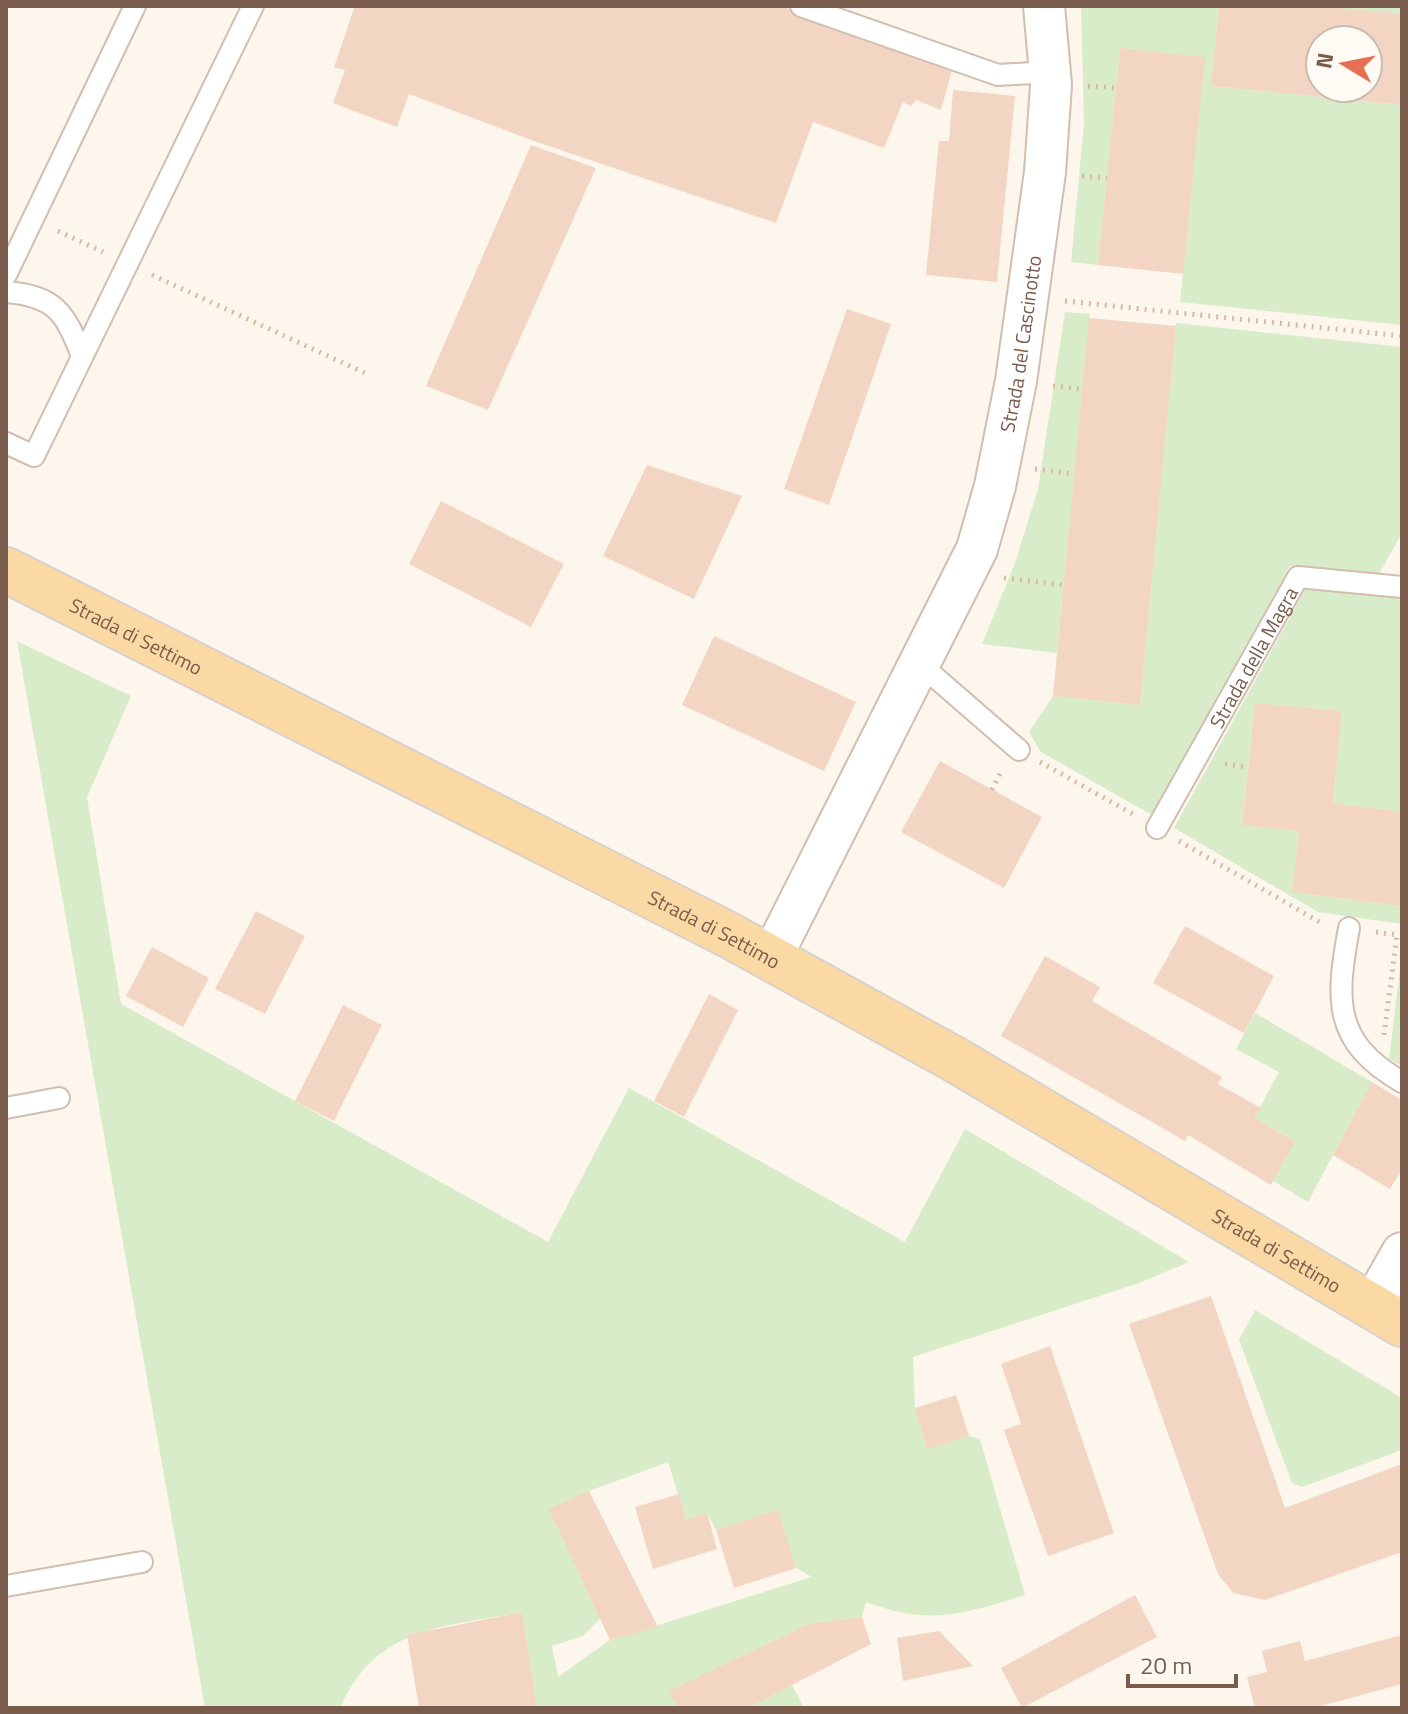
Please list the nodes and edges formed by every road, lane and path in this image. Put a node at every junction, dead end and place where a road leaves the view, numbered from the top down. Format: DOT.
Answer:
graph roads {
  1 [pos="135,6"];
  2 [pos="253,6"];
  3 [pos="801,6"];
  4 [pos="1044,6"];
  5 [pos="1050,72"];
  6 [pos="33,219"];
  7 [pos="127,263"];
  8 [pos="6,275"];
  9 [pos="6,292"];
  10 [pos="1028,297"];
  11 [pos="1402,336"];
  12 [pos="82,356"];
  13 [pos="365,373"];
  14 [pos="6,443"];
  15 [pos="6,570"];
  16 [pos="967,571"];
  17 [pos="1063,585"];
  18 [pos="1402,587"];
  19 [pos="921,665"];
  20 [pos="1019,750"];
  21 [pos="1157,828"];
  22 [pos="1349,928"];
  23 [pos="1400,933"];
  24 [pos="771,958"];
  25 [pos="1380,1069"];
  26 [pos="1402,1082"];
  27 [pos="59,1098"];
  28 [pos="6,1108"];
  29 [pos="1402,1253"];
  30 [pos="1387,1315"];
  31 [pos="142,1562"];
  32 [pos="6,1586"];
  1 -- 6 [label="lane"];
  2 -- 7 [label="lane"];
  3 -- 5 [label="lane"];
  4 -- 5 [label="street, Strada del Cascinotto"];
  5 -- 10 [label="street, Strada del Cascinotto"];
  6 -- 7 [label="path"];
  6 -- 8 [label="lane"];
  7 -- 12 [label="lane"];
  7 -- 13 [label="path"];
  9 -- 12 [label="lane"];
  10 -- 11 [label="path"];
  10 -- 16 [label="street, Strada del Cascinotto"];
  12 -- 14 [label="lane"];
  15 -- 24 [label="main road, Strada di Settimo"];
  16 -- 17 [label="path"];
  16 -- 19 [label="street, Strada del Cascinotto"];
  18 -- 21 [label="lane, Strada della Magra"];
  19 -- 20 [label="lane"];
  19 -- 24 [label="street, Strada del Cascinotto"];
  20 -- 21 [label="path"];
  21 -- 22 [label="path"];
  22 -- 23 [label="path"];
  22 -- 25 [label="lane"];
  23 -- 25 [label="path"];
  24 -- 30 [label="main road, Strada di Settimo"];
  25 -- 26 [label="lane"];
  27 -- 28 [label="lane"];
  29 -- 30 [label="street"];
  31 -- 32 [label="lane"];
}
